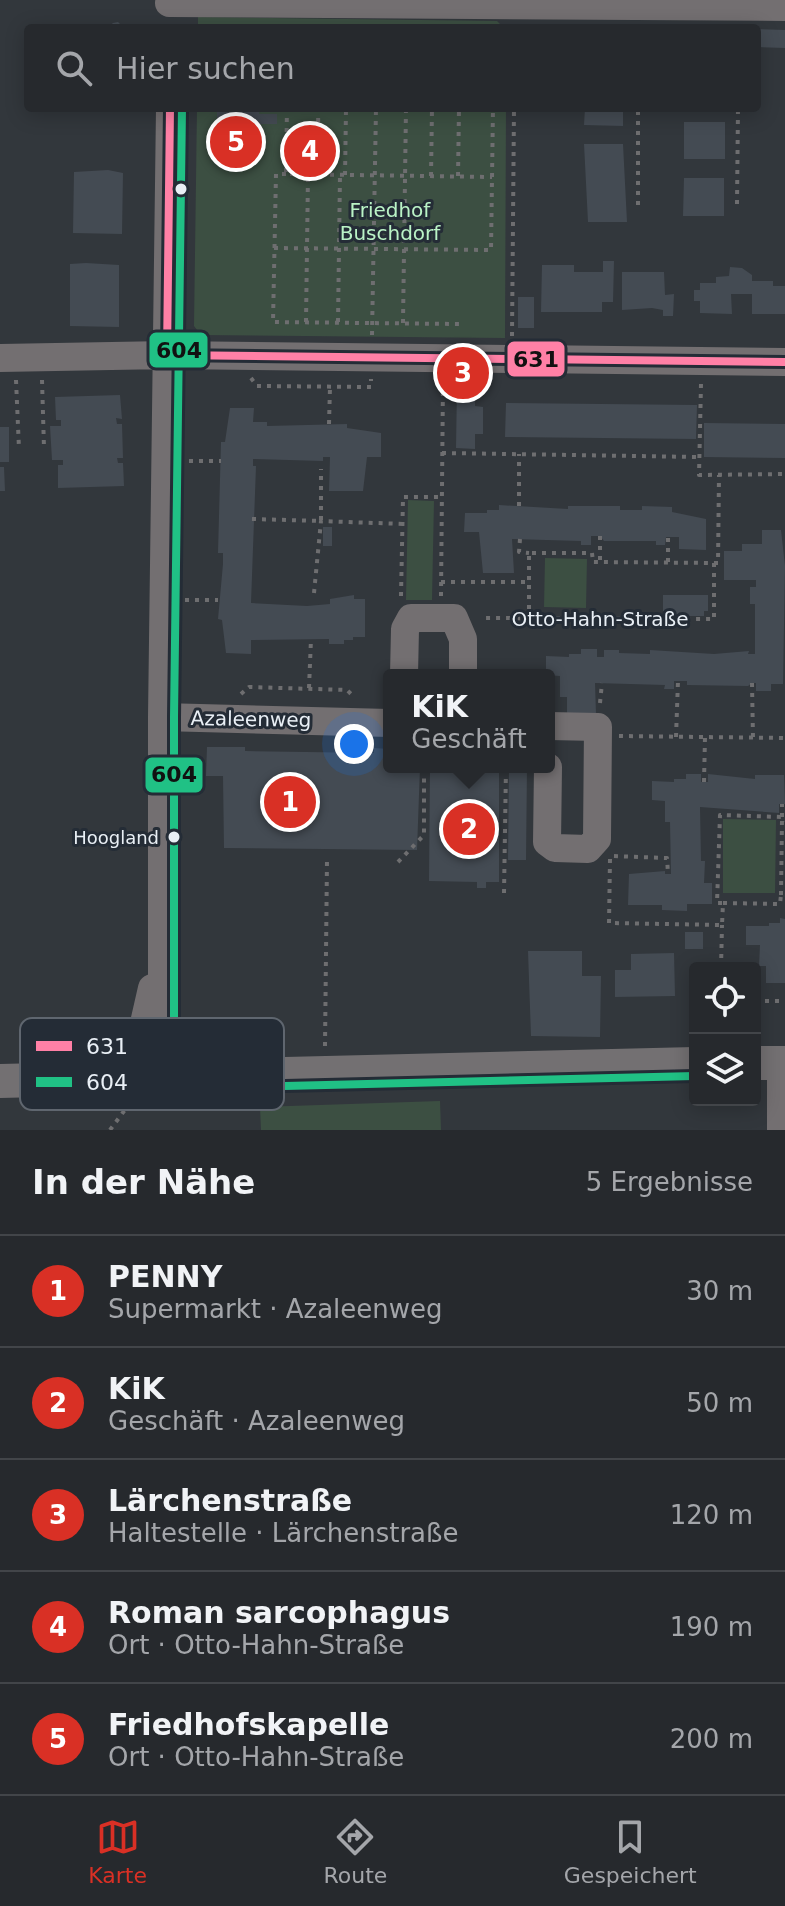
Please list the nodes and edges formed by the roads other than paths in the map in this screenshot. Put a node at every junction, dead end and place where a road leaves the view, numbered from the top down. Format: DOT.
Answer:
graph roads {
  1 [pos="785,7"];
  2 [pos="169,10"];
  3 [pos="170,112"];
  4 [pos="167,355"];
  5 [pos="19,358"];
  6 [pos="785,362"];
  7 [pos="404,669"];
  8 [pos="463,669"];
  9 [pos="162,717"];
  10 [pos="383,723"];
  11 [pos="555,726"];
  12 [pos="548,773"];
  13 [pos="162,945"];
  14 [pos="145,1018"];
  15 [pos="162,1018"];
  16 [pos="774,1063"];
  17 [pos="689,1064"];
  18 [pos="284,1074"];
  19 [pos="20,1080"];
  20 [pos="0,1081"];
  21 [pos="781,1130"];
  1 -- 2 [label="street"];
  3 -- 4 [label="street"];
  4 -- 5 [label="street"];
  4 -- 6 [label="street"];
  4 -- 9 [label="street"];
  7 -- 8 [label="street"];
  9 -- 10 [label="street, Azaleenweg"];
  9 -- 13 [label="street"];
  11 -- 12 [label="street"];
  13 -- 14 [label="street"];
  13 -- 15 [label="street"];
  16 -- 21 [label="street"];
  17 -- 18 [label="main road"];
  19 -- 20 [label="main road"];
}
